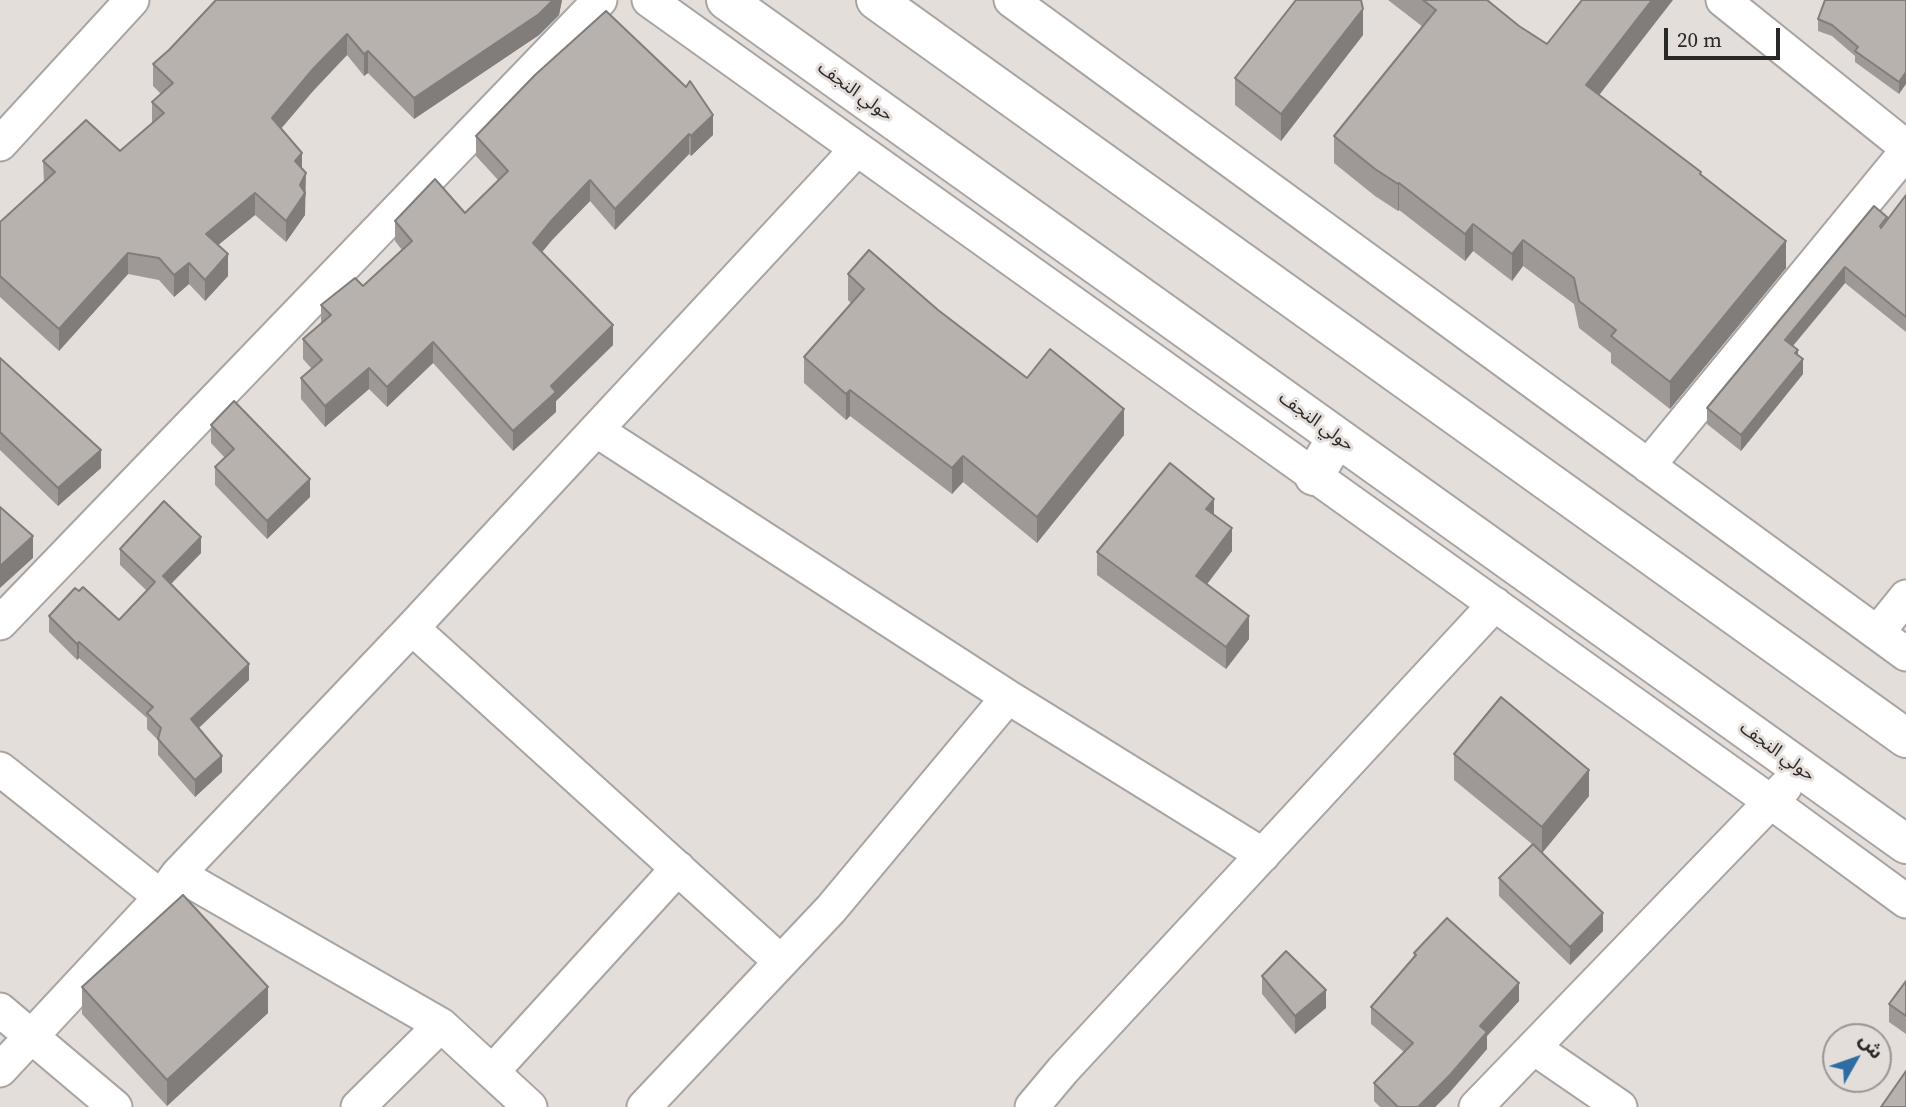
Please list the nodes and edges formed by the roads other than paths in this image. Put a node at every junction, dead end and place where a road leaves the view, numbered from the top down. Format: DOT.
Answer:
graph roads {
  1 [pos="132,0"];
  2 [pos="600,0"];
  3 [pos="649,0"];
  4 [pos="726,0"];
  5 [pos="876,0"];
  6 [pos="1011,0"];
  7 [pos="1723,0"];
  8 [pos="0,144"];
  9 [pos="857,149"];
  10 [pos="1906,149"];
  11 [pos="596,430"];
  12 [pos="1337,437"];
  13 [pos="1648,466"];
  14 [pos="1314,476"];
  15 [pos="1906,597"];
  16 [pos="1495,604"];
  17 [pos="0,623"];
  18 [pos="412,628"];
  19 [pos="1877,633"];
  20 [pos="1906,654"];
  21 [pos="1008,698"];
  22 [pos="1906,738"];
  23 [pos="0,769"];
  24 [pos="1801,769"];
  25 [pos="1771,802"];
  26 [pos="1906,844"];
  27 [pos="1263,855"];
  28 [pos="678,868"];
  29 [pos="170,885"];
  30 [pos="1906,901"];
  31 [pos="781,962"];
  32 [pos="0,1010"];
  33 [pos="441,1025"];
  34 [pos="32,1036"];
  35 [pos="1534,1048"];
  36 [pos="0,1070"];
  37 [pos="492,1072"];
  38 [pos="115,1107"];
  39 [pos="358,1107"];
  40 [pos="530,1107"];
  41 [pos="644,1107"];
  42 [pos="1032,1107"];
  43 [pos="1476,1107"];
  44 [pos="1620,1107"];
  1 -- 8 [label="street"];
  2 -- 17 [label="street"];
  3 -- 9 [label="street"];
  4 -- 12 [label="main road, حولي النجف"];
  5 -- 22 [label="main road"];
  6 -- 13 [label="street"];
  7 -- 10 [label="street"];
  9 -- 11 [label="street"];
  9 -- 14 [label="street"];
  10 -- 13 [label="street"];
  11 -- 18 [label="street"];
  11 -- 21 [label="street"];
  12 -- 14 [label="main road"];
  12 -- 24 [label="main road, حولي النجف"];
  13 -- 19 [label="street"];
  14 -- 16 [label="street"];
  15 -- 19 [label="street"];
  16 -- 25 [label="street"];
  16 -- 27 [label="street"];
  18 -- 28 [label="street"];
  18 -- 29 [label="street"];
  19 -- 20 [label="street"];
  21 -- 27 [label="street"];
  21 -- 31 [label="street"];
  23 -- 29 [label="street"];
  24 -- 25 [label="street"];
  24 -- 26 [label="main road, حولي النجف"];
  25 -- 30 [label="street"];
  25 -- 35 [label="street"];
  27 -- 42 [label="street"];
  28 -- 31 [label="street"];
  28 -- 37 [label="street"];
  29 -- 33 [label="street"];
  29 -- 34 [label="street"];
  31 -- 41 [label="street"];
  32 -- 34 [label="street"];
  33 -- 37 [label="street"];
  33 -- 39 [label="street"];
  34 -- 36 [label="street"];
  34 -- 38 [label="street"];
  35 -- 43 [label="street"];
  35 -- 44 [label="street"];
  37 -- 40 [label="street"];
}
